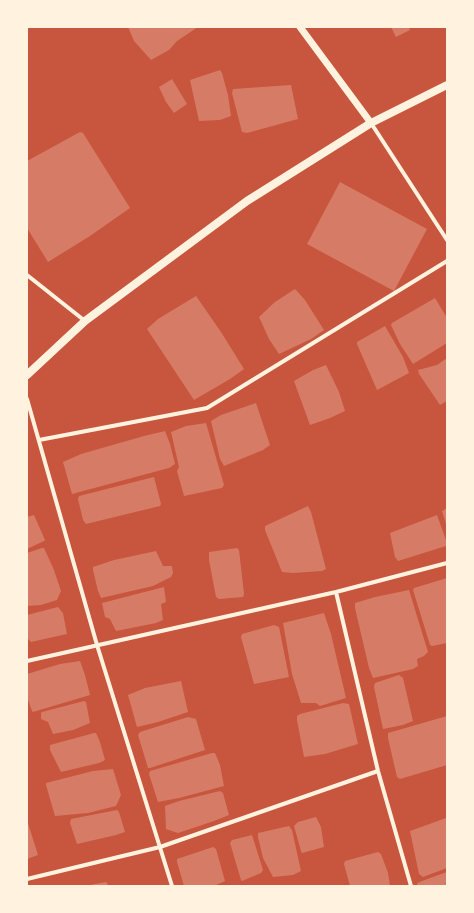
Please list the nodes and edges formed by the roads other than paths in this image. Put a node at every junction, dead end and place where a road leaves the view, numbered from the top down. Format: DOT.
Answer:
graph roads {
  1 [pos="300,27"];
  2 [pos="447,85"];
  3 [pos="371,123"];
  4 [pos="447,240"];
  5 [pos="447,261"];
  6 [pos="27,275"];
  7 [pos="85,320"];
  8 [pos="27,375"];
  9 [pos="27,399"];
  10 [pos="39,440"];
  11 [pos="447,563"];
  12 [pos="336,592"];
  13 [pos="97,645"];
  14 [pos="27,661"];
  15 [pos="378,771"];
  16 [pos="160,847"];
  17 [pos="27,879"];
  18 [pos="172,886"];
  19 [pos="411,886"];
  1 -- 3 [label="street"];
  2 -- 3 [label="main road"];
  3 -- 4 [label="street"];
  3 -- 7 [label="main road"];
  5 -- 10 [label="street"];
  6 -- 7 [label="street"];
  7 -- 8 [label="main road"];
  9 -- 10 [label="street"];
  10 -- 13 [label="street"];
  11 -- 12 [label="street"];
  12 -- 13 [label="street"];
  12 -- 15 [label="street"];
  13 -- 14 [label="street"];
  13 -- 16 [label="street"];
  15 -- 16 [label="street"];
  15 -- 19 [label="street"];
  16 -- 17 [label="street"];
  16 -- 18 [label="street"];
}
